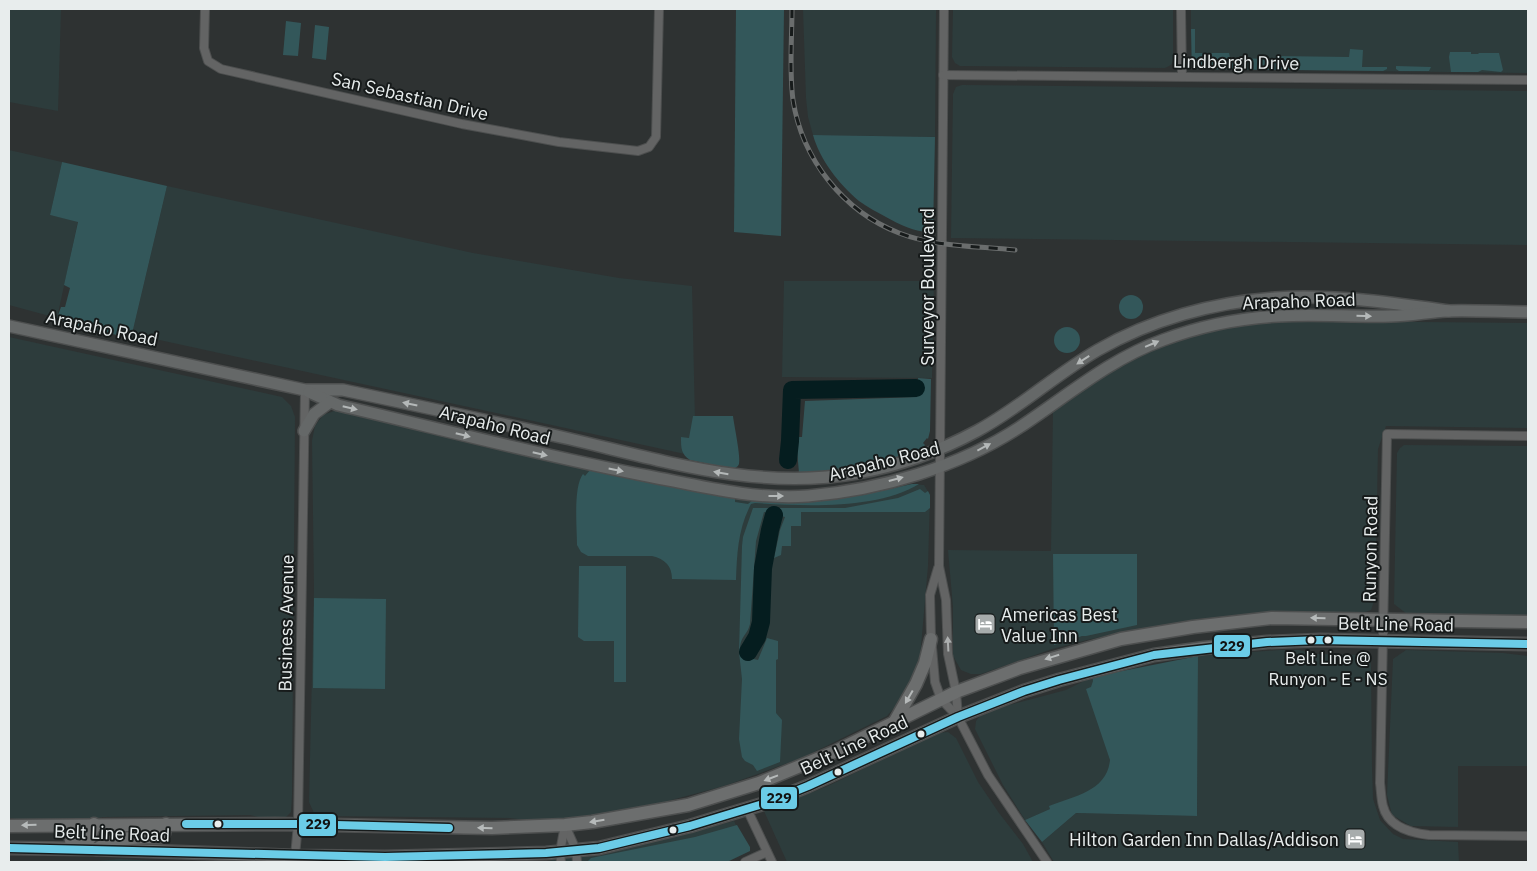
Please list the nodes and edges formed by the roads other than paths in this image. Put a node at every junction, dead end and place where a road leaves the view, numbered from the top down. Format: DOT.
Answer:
graph roads {
  1 [pos="205,9"];
  2 [pos="659,9"];
  3 [pos="944,9"];
  4 [pos="1181,9"];
  5 [pos="943,76"];
  6 [pos="1182,77"];
  7 [pos="1528,80"];
  8 [pos="1449,311"];
  9 [pos="1528,312"];
  10 [pos="9,326"];
  11 [pos="1126,336"];
  12 [pos="1134,352"];
  13 [pos="305,390"];
  14 [pos="330,402"];
  15 [pos="304,431"];
  16 [pos="1528,436"];
  17 [pos="940,449"];
  18 [pos="940,467"];
  19 [pos="939,566"];
  20 [pos="1384,620"];
  21 [pos="1528,622"];
  22 [pos="1150,634"];
  23 [pos="931,639"];
  24 [pos="1383,642"];
  25 [pos="1528,644"];
  26 [pos="1154,655"];
  27 [pos="956,692"];
  28 [pos="941,699"];
  29 [pos="958,717"];
  30 [pos="895,721"];
  31 [pos="747,809"];
  32 [pos="94,824"];
  33 [pos="166,824"];
  34 [pos="298,824"];
  35 [pos="565,825"];
  36 [pos="9,827"];
  37 [pos="1528,836"];
  38 [pos="9,848"];
  39 [pos="22,848"];
  40 [pos="97,849"];
  41 [pos="767,852"];
  42 [pos="295,856"];
  43 [pos="576,856"];
  44 [pos="561,857"];
  45 [pos="745,862"];
  46 [pos="772,862"];
  47 [pos="1047,862"];
  1 -- 2 [label="street, San Sebastian Drive"];
  3 -- 5 [label="street, Surveyor Boulevard"];
  4 -- 6 [label="street"];
  5 -- 6 [label="street, Lindbergh Drive"];
  5 -- 17 [label="street, Surveyor Boulevard"];
  6 -- 7 [label="street, Lindbergh Drive"];
  8 -- 9 [label="main road, Arapaho Road"];
  8 -- 11 [label="main road, Arapaho Road"];
  12 -- 8 [label="main road, Arapaho Road, one-way"];
  10 -- 13 [label="main road, Arapaho Road"];
  11 -- 12 [label="main road"];
  11 -- 17 [label="main road, Arapaho Road, one-way"];
  18 -- 12 [label="main road, Arapaho Road, one-way"];
  13 -- 14 [label="main road, Arapaho Road"];
  13 -- 15 [label="street, Business Avenue"];
  17 -- 13 [label="main road, Arapaho Road, one-way"];
  14 -- 15 [label="main road"];
  14 -- 18 [label="main road, Arapaho Road, one-way"];
  15 -- 34 [label="street, Business Avenue"];
  16 -- 20 [label="street, Runyon Road"];
  17 -- 18 [label="street, Surveyor Boulevard"];
  18 -- 19 [label="street, Surveyor Boulevard"];
  19 -- 23 [label="street, Surveyor Boulevard"];
  27 -- 19 [label="street, Surveyor Boulevard, one-way"];
  20 -- 21 [label="main road, Belt Line Road"];
  20 -- 22 [label="main road, Belt Line Road, one-way"];
  20 -- 24 [label="street, Runyon Road"];
  22 -- 26 [label="main road"];
  22 -- 27 [label="main road, Belt Line Road, one-way"];
  23 -- 28 [label="street, Surveyor Boulevard"];
  23 -- 30 [label="main road, one-way"];
  24 -- 25 [label="main road, Belt Line Road"];
  24 -- 26 [label="main road, Belt Line Road"];
  24 -- 37 [label="street, Runyon Road"];
  26 -- 29 [label="main road, Belt Line Road"];
  27 -- 28 [label="main road, Belt Line Road"];
  27 -- 29 [label="street, Surveyor Boulevard"];
  28 -- 29 [label="street, Surveyor Boulevard"];
  28 -- 30 [label="main road, Belt Line Road"];
  29 -- 31 [label="main road, Belt Line Road"];
  29 -- 47 [label="street, Surveyor Boulevard"];
  30 -- 35 [label="main road, Belt Line Road, one-way"];
  31 -- 41 [label="street"];
  31 -- 43 [label="main road, Belt Line Road"];
  32 -- 33 [label="main road, Belt Line Road"];
  32 -- 36 [label="main road, Belt Line Road, one-way"];
  32 -- 39 [label="main road"];
  33 -- 34 [label="main road, Belt Line Road"];
  33 -- 40 [label="main road"];
  35 -- 34 [label="main road, Belt Line Road, one-way"];
  34 -- 42 [label="street, Business Avenue"];
  35 -- 43 [label="street"];
  35 -- 44 [label="street"];
  38 -- 39 [label="main road, Belt Line Road"];
  39 -- 40 [label="main road, Belt Line Road"];
  40 -- 42 [label="main road, Belt Line Road"];
  41 -- 45 [label="street"];
  41 -- 46 [label="street"];
  42 -- 44 [label="main road, Belt Line Road"];
  43 -- 44 [label="main road, Belt Line Road"];
}
